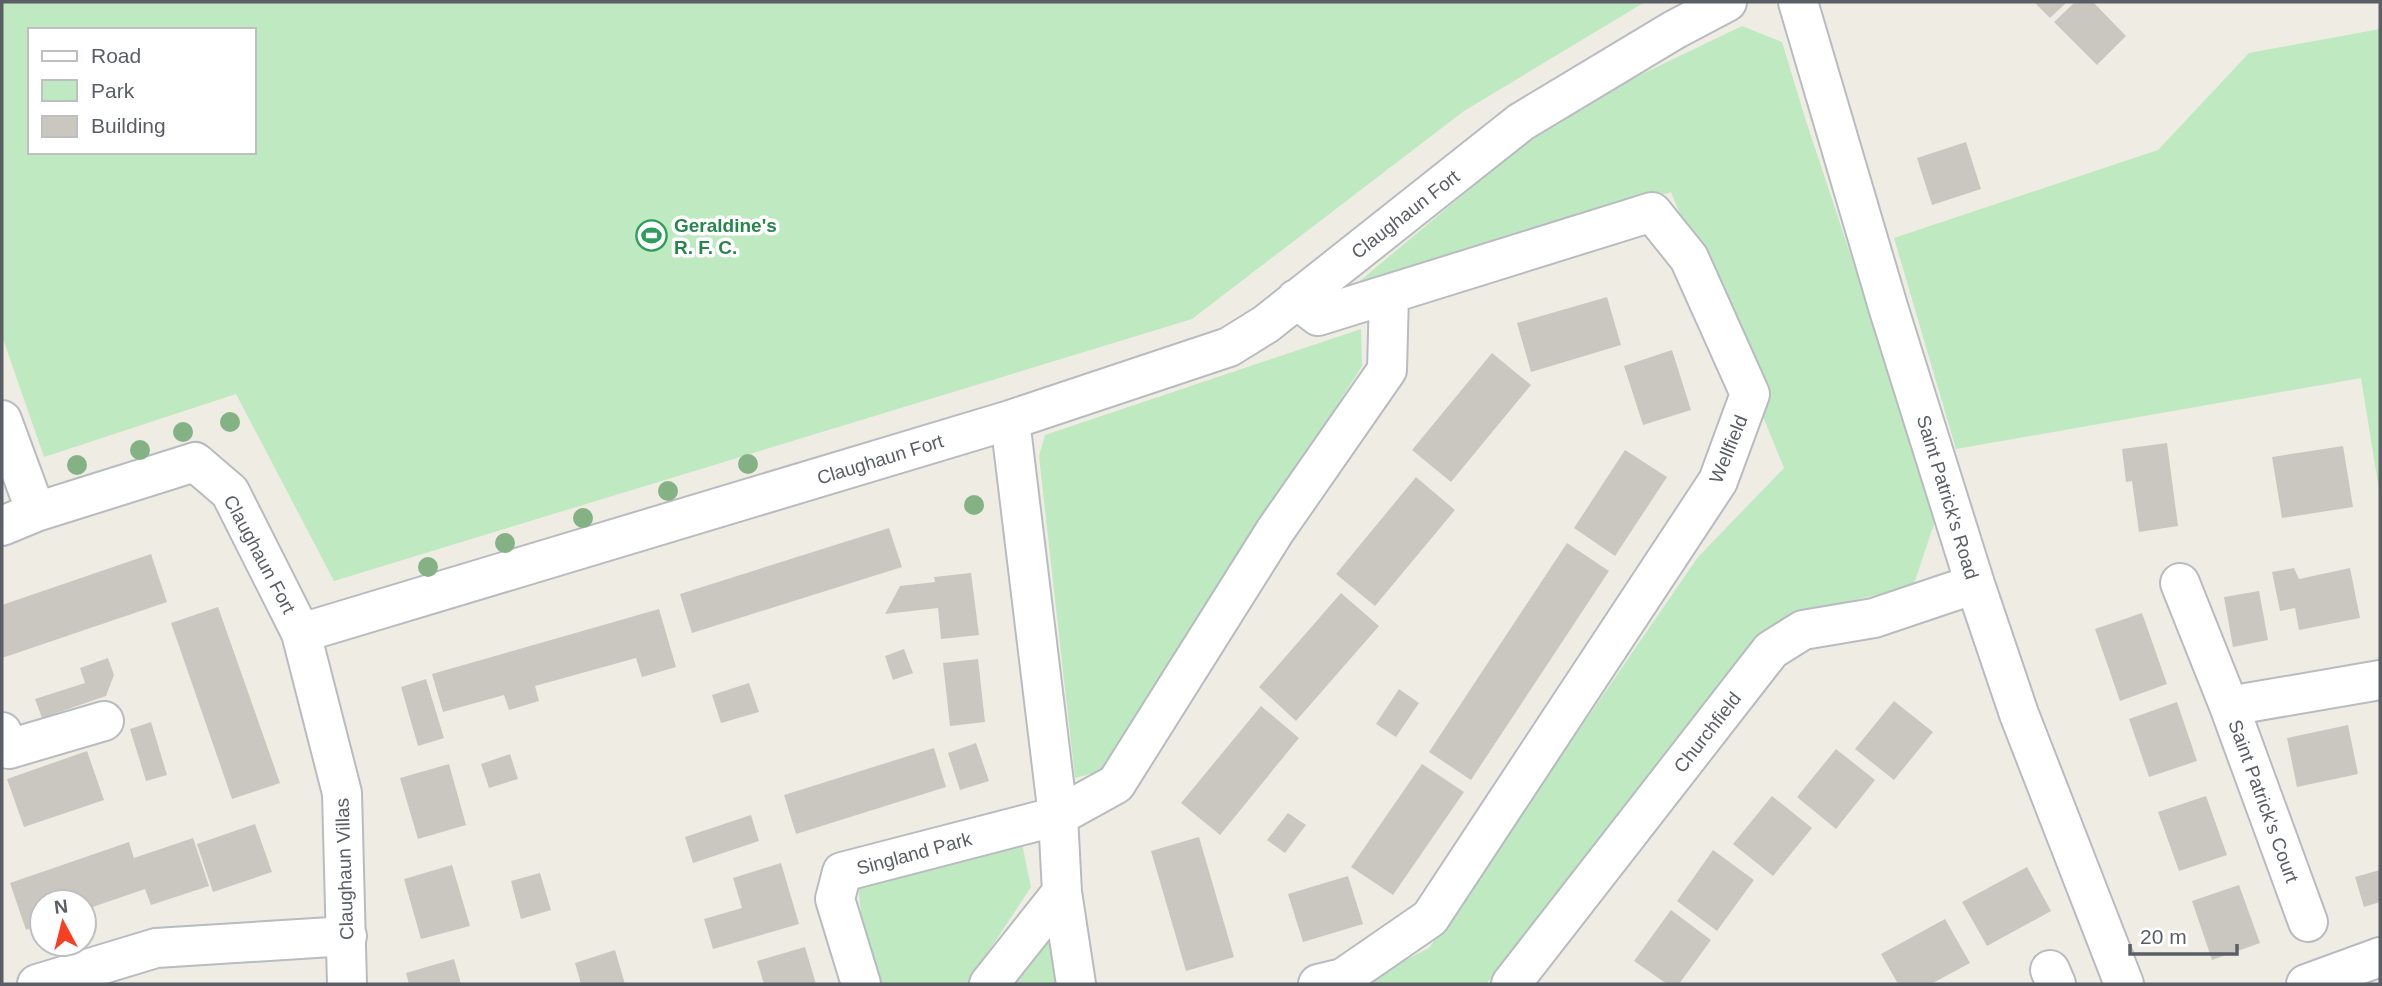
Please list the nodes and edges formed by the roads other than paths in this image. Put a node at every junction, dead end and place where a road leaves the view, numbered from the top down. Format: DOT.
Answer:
graph roads {
  1 [pos="1727,2"];
  2 [pos="1798,2"];
  3 [pos="1389,295"];
  4 [pos="1296,299"];
  5 [pos="2,420"];
  6 [pos="1010,420"];
  7 [pos="19,519"];
  8 [pos="2180,583"];
  9 [pos="1975,584"];
  10 [pos="301,633"];
  11 [pos="2380,680"];
  12 [pos="2230,706"];
  13 [pos="104,721"];
  14 [pos="2,732"];
  15 [pos="1058,816"];
  16 [pos="1062,892"];
  17 [pos="2308,922"];
  18 [pos="347,936"];
  19 [pos="2380,957"];
  20 [pos="37,984"];
  21 [pos="347,984"];
  22 [pos="861,984"];
  23 [pos="989,984"];
  24 [pos="1076,984"];
  25 [pos="1318,984"];
  26 [pos="1511,984"];
  27 [pos="2124,984"];
  28 [pos="2305,984"];
  1 -- 4 [label="street, Claughaun Fort"];
  2 -- 9 [label="street, Saint Patrick's Road"];
  3 -- 4 [label="street, Wellfield"];
  3 -- 15 [label="street"];
  3 -- 25 [label="street, Wellfield"];
  4 -- 6 [label="street, Claughaun Fort"];
  5 -- 7 [label="street"];
  6 -- 10 [label="street, Claughaun Fort"];
  6 -- 15 [label="street"];
  7 -- 10 [label="street, Claughaun Fort"];
  8 -- 12 [label="street"];
  9 -- 26 [label="street, Churchfield"];
  9 -- 27 [label="street, Saint Patrick's Road"];
  10 -- 18 [label="street, Claughaun Villas"];
  11 -- 12 [label="street, Saint Patrick's Court"];
  12 -- 17 [label="street, Saint Patrick's Court"];
  13 -- 14 [label="street"];
  15 -- 16 [label="street"];
  15 -- 22 [label="street, Singland Park"];
  16 -- 23 [label="street"];
  16 -- 24 [label="street"];
  18 -- 20 [label="street"];
  18 -- 21 [label="street, Claughaun Villas"];
  19 -- 28 [label="street"];
}
